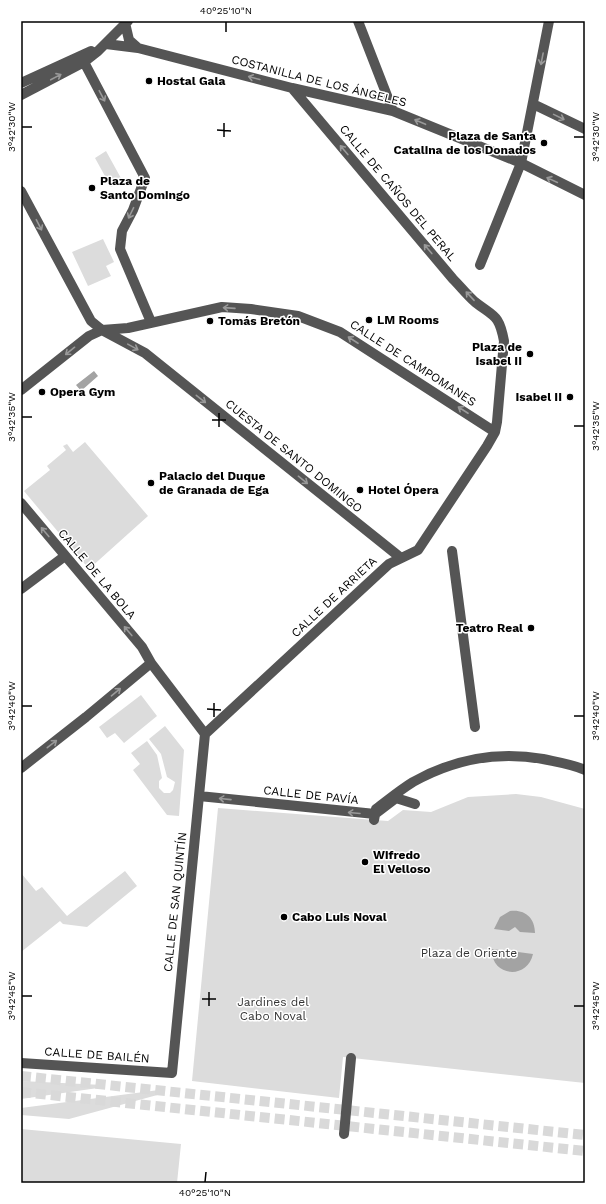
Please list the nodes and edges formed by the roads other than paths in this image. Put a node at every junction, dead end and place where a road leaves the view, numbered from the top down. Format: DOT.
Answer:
graph roads {
  1 [pos="358,21"];
  2 [pos="549,21"];
  3 [pos="126,22"];
  4 [pos="106,44"];
  5 [pos="138,48"];
  6 [pos="84,62"];
  7 [pos="21,83"];
  8 [pos="292,88"];
  9 [pos="21,95"];
  10 [pos="533,104"];
  11 [pos="393,111"];
  12 [pos="585,129"];
  13 [pos="520,164"];
  14 [pos="21,191"];
  15 [pos="585,195"];
  16 [pos="480,265"];
  17 [pos="151,322"];
  18 [pos="102,330"];
  19 [pos="21,390"];
  20 [pos="494,432"];
  21 [pos="21,503"];
  22 [pos="452,551"];
  23 [pos="65,556"];
  24 [pos="402,558"];
  25 [pos="21,589"];
  26 [pos="151,663"];
  27 [pos="475,727"];
  28 [pos="206,734"];
  29 [pos="21,768"];
  30 [pos="585,770"];
  31 [pos="199,796"];
  32 [pos="415,804"];
  33 [pos="374,817"];
  34 [pos="351,1058"];
  35 [pos="21,1063"];
  36 [pos="172,1072"];
  37 [pos="344,1134"];
  1 -- 11 [label="street"];
  2 -- 10 [label="street, one-way"];
  3 -- 4 [label="street"];
  3 -- 5 [label="street"];
  4 -- 5 [label="street, COSTANILLA DE LOS ÁNGELES"];
  4 -- 6 [label="street"];
  4 -- 7 [label="street"];
  8 -- 5 [label="street, COSTANILLA DE LOS ÁNGELES, one-way"];
  9 -- 6 [label="street, one-way"];
  6 -- 17 [label="street, one-way"];
  8 -- 11 [label="street, COSTANILLA DE LOS ÁNGELES"];
  20 -- 8 [label="street, CALLE DE CAÑOS DEL PERAL, one-way"];
  10 -- 12 [label="street, one-way"];
  10 -- 13 [label="street"];
  13 -- 11 [label="street, COSTANILLA DE LOS ÁNGELES, one-way"];
  15 -- 13 [label="street, COSTANILLA DE LOS ÁNGELES, one-way"];
  13 -- 16 [label="street"];
  14 -- 18 [label="street, one-way"];
  17 -- 18 [label="street, CALLE DE CAMPOMANES"];
  20 -- 17 [label="street, CALLE DE CAMPOMANES, one-way"];
  18 -- 19 [label="street, one-way"];
  18 -- 24 [label="street, CUESTA DE SANTO DOMINGO, one-way"];
  20 -- 24 [label="street, CALLE DE ARRIETA"];
  23 -- 21 [label="street, CALLE DE LA BOLA, one-way"];
  22 -- 27 [label="street"];
  23 -- 25 [label="street"];
  26 -- 23 [label="street, CALLE DE LA BOLA, one-way"];
  24 -- 28 [label="street, CALLE DE ARRIETA"];
  26 -- 28 [label="street, CALLE DE LA BOLA"];
  29 -- 26 [label="street, one-way"];
  28 -- 31 [label="street, CALLE DE SAN QUINTÍN"];
  30 -- 33 [label="street"];
  33 -- 31 [label="street, CALLE DE PAVÍA, one-way"];
  31 -- 36 [label="street, CALLE DE SAN QUINTÍN"];
  32 -- 33 [label="street"];
  34 -- 37 [label="street"];
  35 -- 36 [label="street, CALLE DE BAILÉN"];
}
